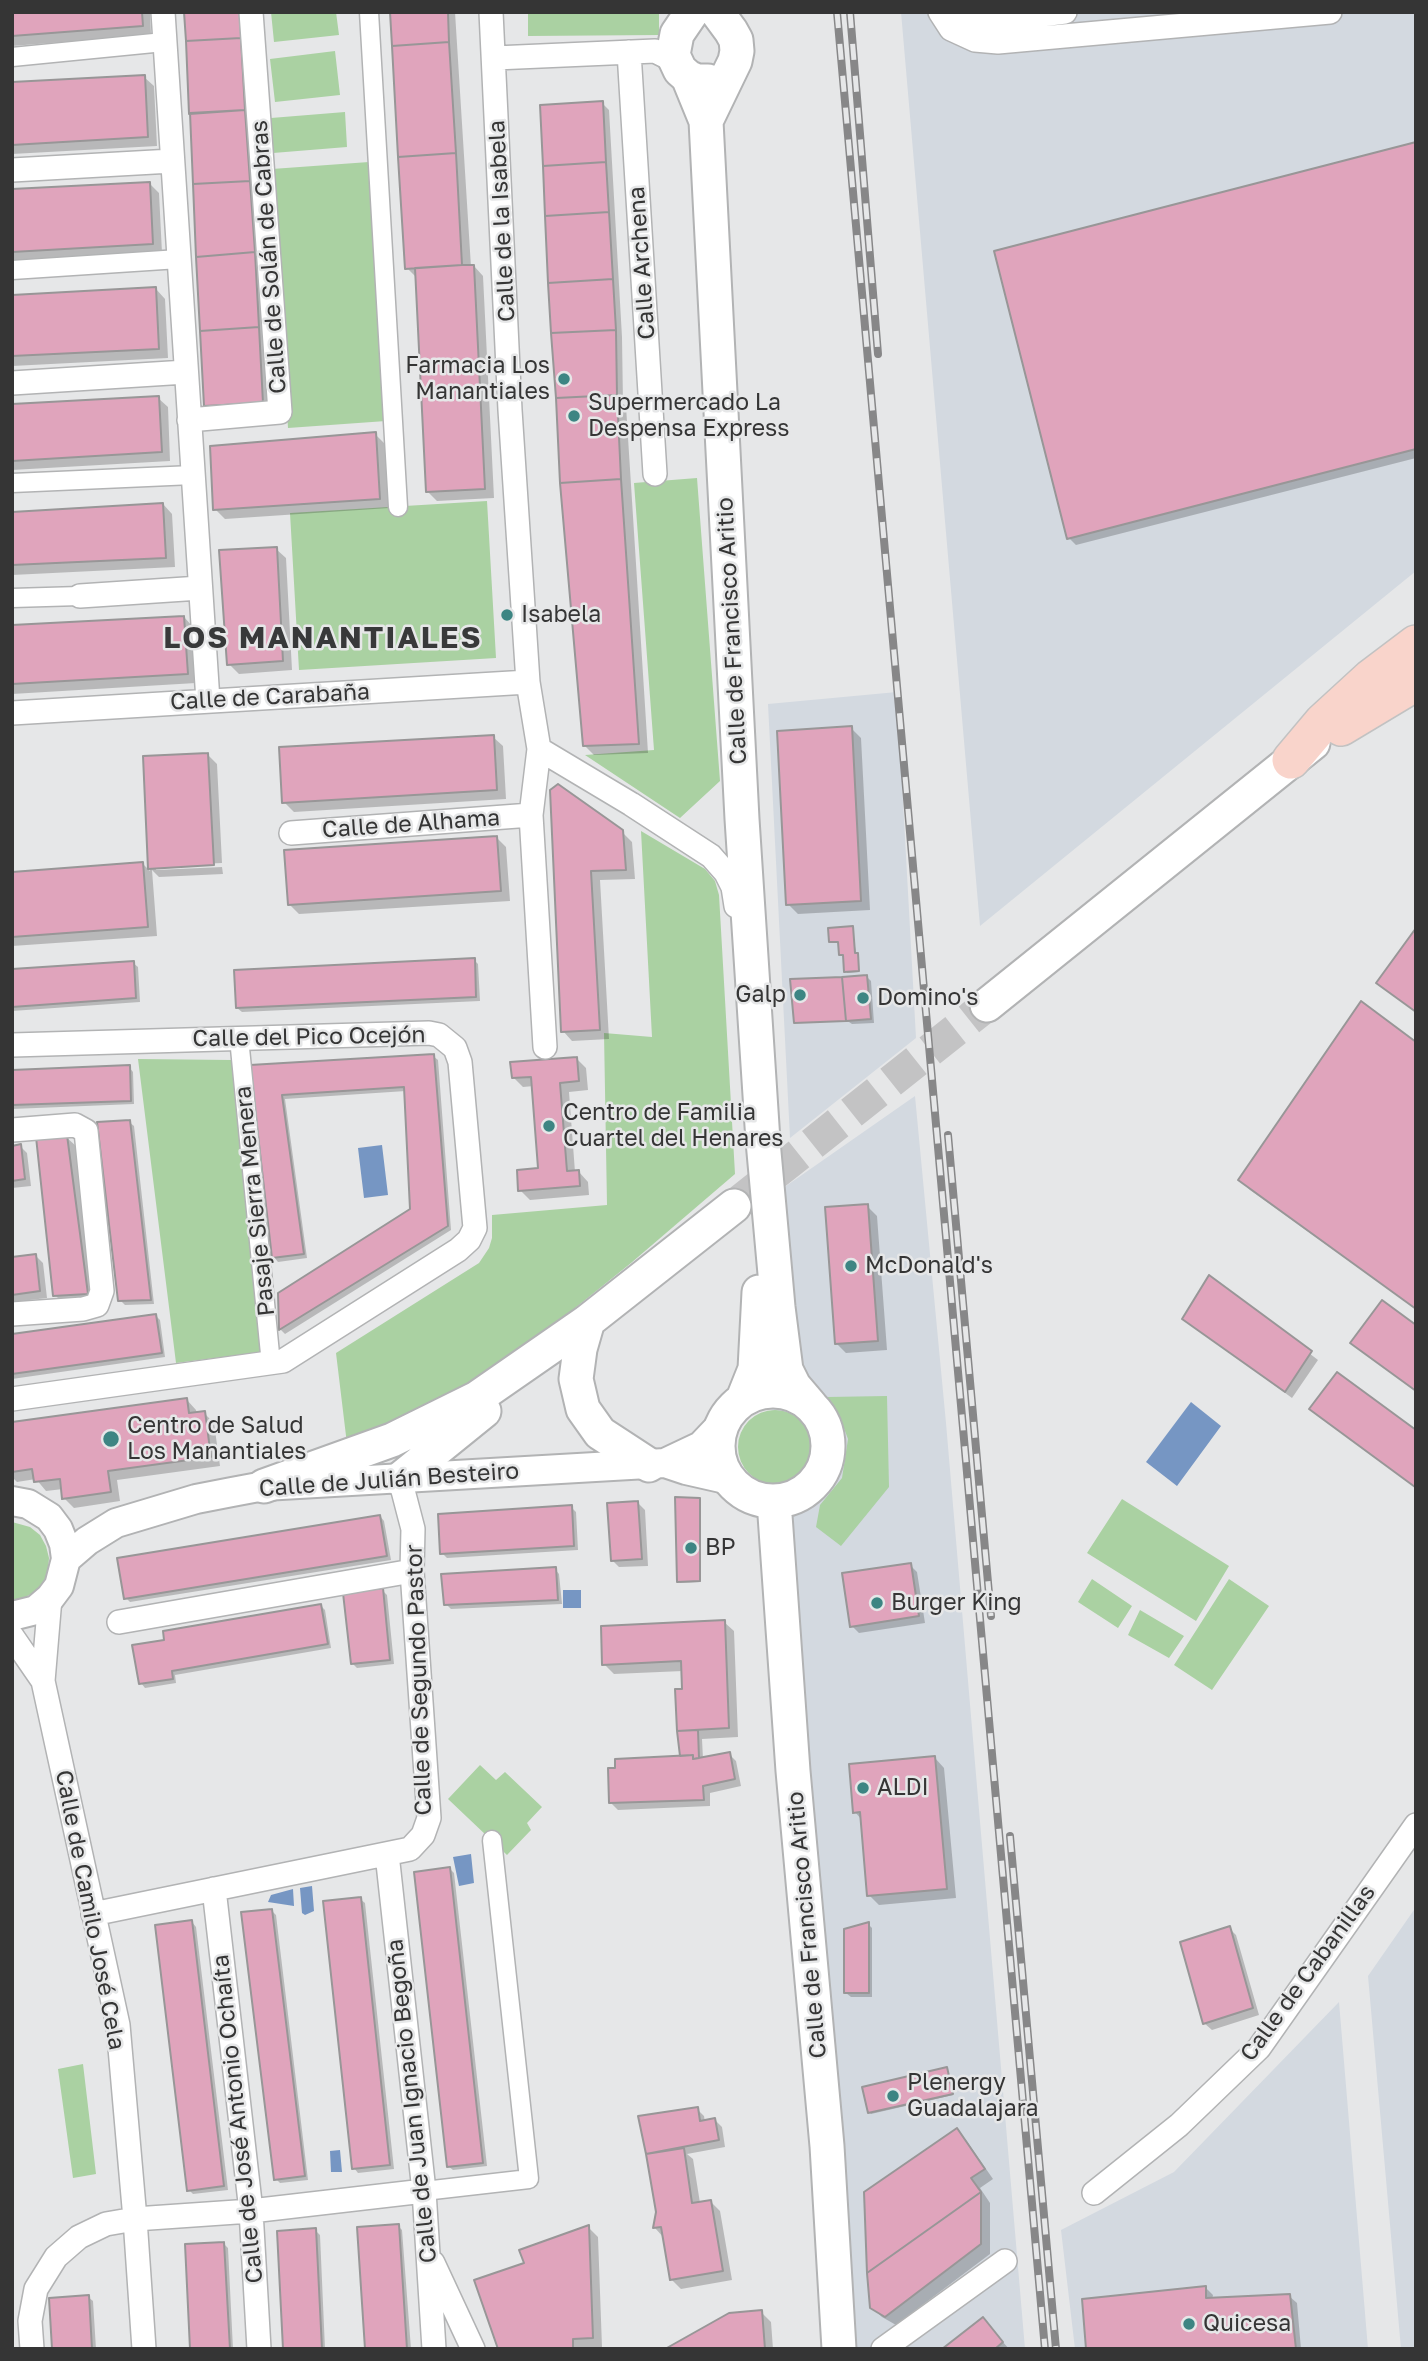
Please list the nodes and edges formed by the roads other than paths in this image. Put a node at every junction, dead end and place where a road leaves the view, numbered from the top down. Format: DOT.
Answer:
graph roads {
  1 [pos="163,12"];
  2 [pos="251,12"];
  3 [pos="369,12"];
  4 [pos="491,12"];
  5 [pos="940,12"];
  6 [pos="966,12"];
  7 [pos="1065,12"];
  8 [pos="1330,12"];
  9 [pos="720,18"];
  10 [pos="164,42"];
  11 [pos="678,45"];
  12 [pos="629,52"];
  13 [pos="12,57"];
  14 [pos="495,58"];
  15 [pos="730,70"];
  16 [pos="706,121"];
  17 [pos="172,161"];
  18 [pos="12,170"];
  19 [pos="179,259"];
  20 [pos="12,270"];
  21 [pos="186,372"];
  22 [pos="12,383"];
  23 [pos="189,420"];
  24 [pos="655,474"];
  25 [pos="193,475"];
  26 [pos="12,483"];
  27 [pos="398,507"];
  28 [pos="200,588"];
  29 [pos="80,596"];
  30 [pos="12,598"];
  31 [pos="1416,644"];
  32 [pos="1416,666"];
  33 [pos="528,682"];
  34 [pos="1416,682"];
  35 [pos="208,701"];
  36 [pos="12,713"];
  37 [pos="539,749"];
  38 [pos="1291,760"];
  39 [pos="531,815"];
  40 [pos="291,833"];
  41 [pos="752,948"];
  42 [pos="987,1005"];
  43 [pos="239,1038"];
  44 [pos="12,1045"];
  45 [pos="545,1047"];
  46 [pos="12,1130"];
  47 [pos="763,1141"];
  48 [pos="734,1206"];
  49 [pos="12,1314"];
  50 [pos="588,1321"];
  51 [pos="271,1364"];
  52 [pos="12,1399"];
  53 [pos="743,1399"];
  54 [pos="811,1406"];
  55 [pos="721,1425"];
  56 [pos="657,1464"];
  57 [pos="400,1479"];
  58 [pos="730,1480"];
  59 [pos="264,1486"];
  60 [pos="12,1501"];
  61 [pos="774,1501"];
  62 [pos="49,1517"];
  63 [pos="116,1523"];
  64 [pos="66,1559"];
  65 [pos="412,1571"];
  66 [pos="50,1598"];
  67 [pos="12,1616"];
  68 [pos="119,1622"];
  69 [pos="12,1636"];
  70 [pos="43,1681"];
  71 [pos="1416,1825"];
  72 [pos="492,1840"];
  73 [pos="387,1854"];
  74 [pos="214,1889"];
  75 [pos="93,1914"];
  76 [pos="424,2191"];
  77 [pos="1094,2193"];
  78 [pos="251,2211"];
  79 [pos="135,2219"];
  80 [pos="428,2252"];
  81 [pos="1005,2261"];
  82 [pos="32,2349"];
  83 [pos="144,2349"];
  84 [pos="259,2349"];
  85 [pos="434,2349"];
  86 [pos="473,2349"];
  87 [pos="839,2349"];
  88 [pos="883,2349"];
  1 -- 10 [label="street"];
  2 -- 23 [label="street, Calle de Solán de Cabras"];
  3 -- 27 [label="street"];
  4 -- 14 [label="street, Calle de la Isabela"];
  5 -- 8 [label="street"];
  6 -- 7 [label="street"];
  9 -- 11 [label="main road, Calle de Francisco Aritio"];
  9 -- 15 [label="main road, Calle de Francisco Aritio"];
  10 -- 13 [label="street"];
  10 -- 17 [label="street"];
  11 -- 12 [label="street"];
  11 -- 15 [label="main road"];
  11 -- 16 [label="main road, Calle de Francisco Aritio"];
  12 -- 14 [label="street"];
  12 -- 24 [label="street, Calle Archena"];
  14 -- 33 [label="street, Calle de la Isabela"];
  15 -- 16 [label="main road, Calle de Francisco Aritio"];
  16 -- 41 [label="main road, Calle de Francisco Aritio"];
  17 -- 18 [label="street"];
  17 -- 19 [label="street"];
  19 -- 20 [label="street"];
  19 -- 21 [label="street"];
  21 -- 22 [label="street"];
  21 -- 23 [label="street"];
  23 -- 25 [label="street"];
  25 -- 26 [label="street"];
  25 -- 28 [label="street"];
  28 -- 29 [label="street"];
  28 -- 35 [label="street"];
  29 -- 30 [label="street"];
  31 -- 38 [label="main road"];
  32 -- 38 [label="main road"];
  33 -- 35 [label="street, Calle de Carabaña"];
  33 -- 37 [label="street, Calle de la Isabela"];
  34 -- 38 [label="main road"];
  35 -- 36 [label="street, Calle de Carabaña"];
  37 -- 39 [label="street, Calle de la Isabela"];
  37 -- 41 [label="street"];
  38 -- 42 [label="main road"];
  39 -- 40 [label="street, Calle de Alhama"];
  39 -- 45 [label="street, Calle de la Isabela"];
  41 -- 47 [label="main road, Calle de Francisco Aritio"];
  43 -- 44 [label="street, Calle del Pico Ocejón"];
  43 -- 51 [label="street, Pasaje Sierra Menera"];
  43 -- 51 [label="street, Calle del Pico Ocejón"];
  46 -- 49 [label="street"];
  47 -- 53 [label="main road, Calle de Francisco Aritio"];
  47 -- 54 [label="main road, Calle de Francisco Aritio"];
  48 -- 50 [label="main road"];
  50 -- 56 [label="main road"];
  50 -- 57 [label="main road"];
  50 -- 59 [label="main road"];
  51 -- 52 [label="street, Calle del Pico Ocejón"];
  53 -- 54 [label="main road"];
  53 -- 55 [label="main road"];
  54 -- 61 [label="main road"];
  55 -- 56 [label="street, Calle de Julián Besteiro"];
  55 -- 58 [label="main road"];
  56 -- 57 [label="street, Calle de Julián Besteiro"];
  56 -- 58 [label="street, Calle de Julián Besteiro"];
  57 -- 59 [label="street, Calle de Julián Besteiro"];
  57 -- 65 [label="street, Calle de Segundo Pastor"];
  58 -- 61 [label="main road"];
  59 -- 63 [label="street, Calle de Julián Besteiro"];
  60 -- 62 [label="street, Calle de Julián Besteiro"];
  61 -- 87 [label="main road, Calle de Francisco Aritio"];
  62 -- 63 [label="street, Calle de Julián Besteiro"];
  62 -- 64 [label="street"];
  63 -- 64 [label="street, Calle de Julián Besteiro"];
  64 -- 66 [label="street"];
  65 -- 68 [label="street"];
  65 -- 73 [label="street, Calle de Segundo Pastor"];
  66 -- 67 [label="street"];
  66 -- 70 [label="street, Calle de Camilo José Cela"];
  69 -- 70 [label="street, Calle de Camilo José Cela"];
  70 -- 75 [label="street, Calle de Camilo José Cela"];
  71 -- 77 [label="street, Calle de Cabanillas"];
  72 -- 76 [label="street"];
  73 -- 74 [label="street, Calle de Segundo Pastor"];
  73 -- 76 [label="street, Calle de Juan Ignacio Begoña"];
  74 -- 75 [label="street, Calle de Segundo Pastor"];
  74 -- 78 [label="street, Calle de José Antonio Ochaíta"];
  75 -- 79 [label="street, Calle de Camilo José Cela"];
  76 -- 78 [label="street"];
  76 -- 80 [label="street, Calle de Juan Ignacio Begoña"];
  78 -- 79 [label="street"];
  78 -- 84 [label="street, Calle de José Antonio Ochaíta"];
  79 -- 82 [label="street"];
  79 -- 83 [label="street, Calle de Camilo José Cela"];
  80 -- 85 [label="street, Calle de Juan Ignacio Begoña"];
  80 -- 86 [label="street"];
  81 -- 88 [label="street"];
}
